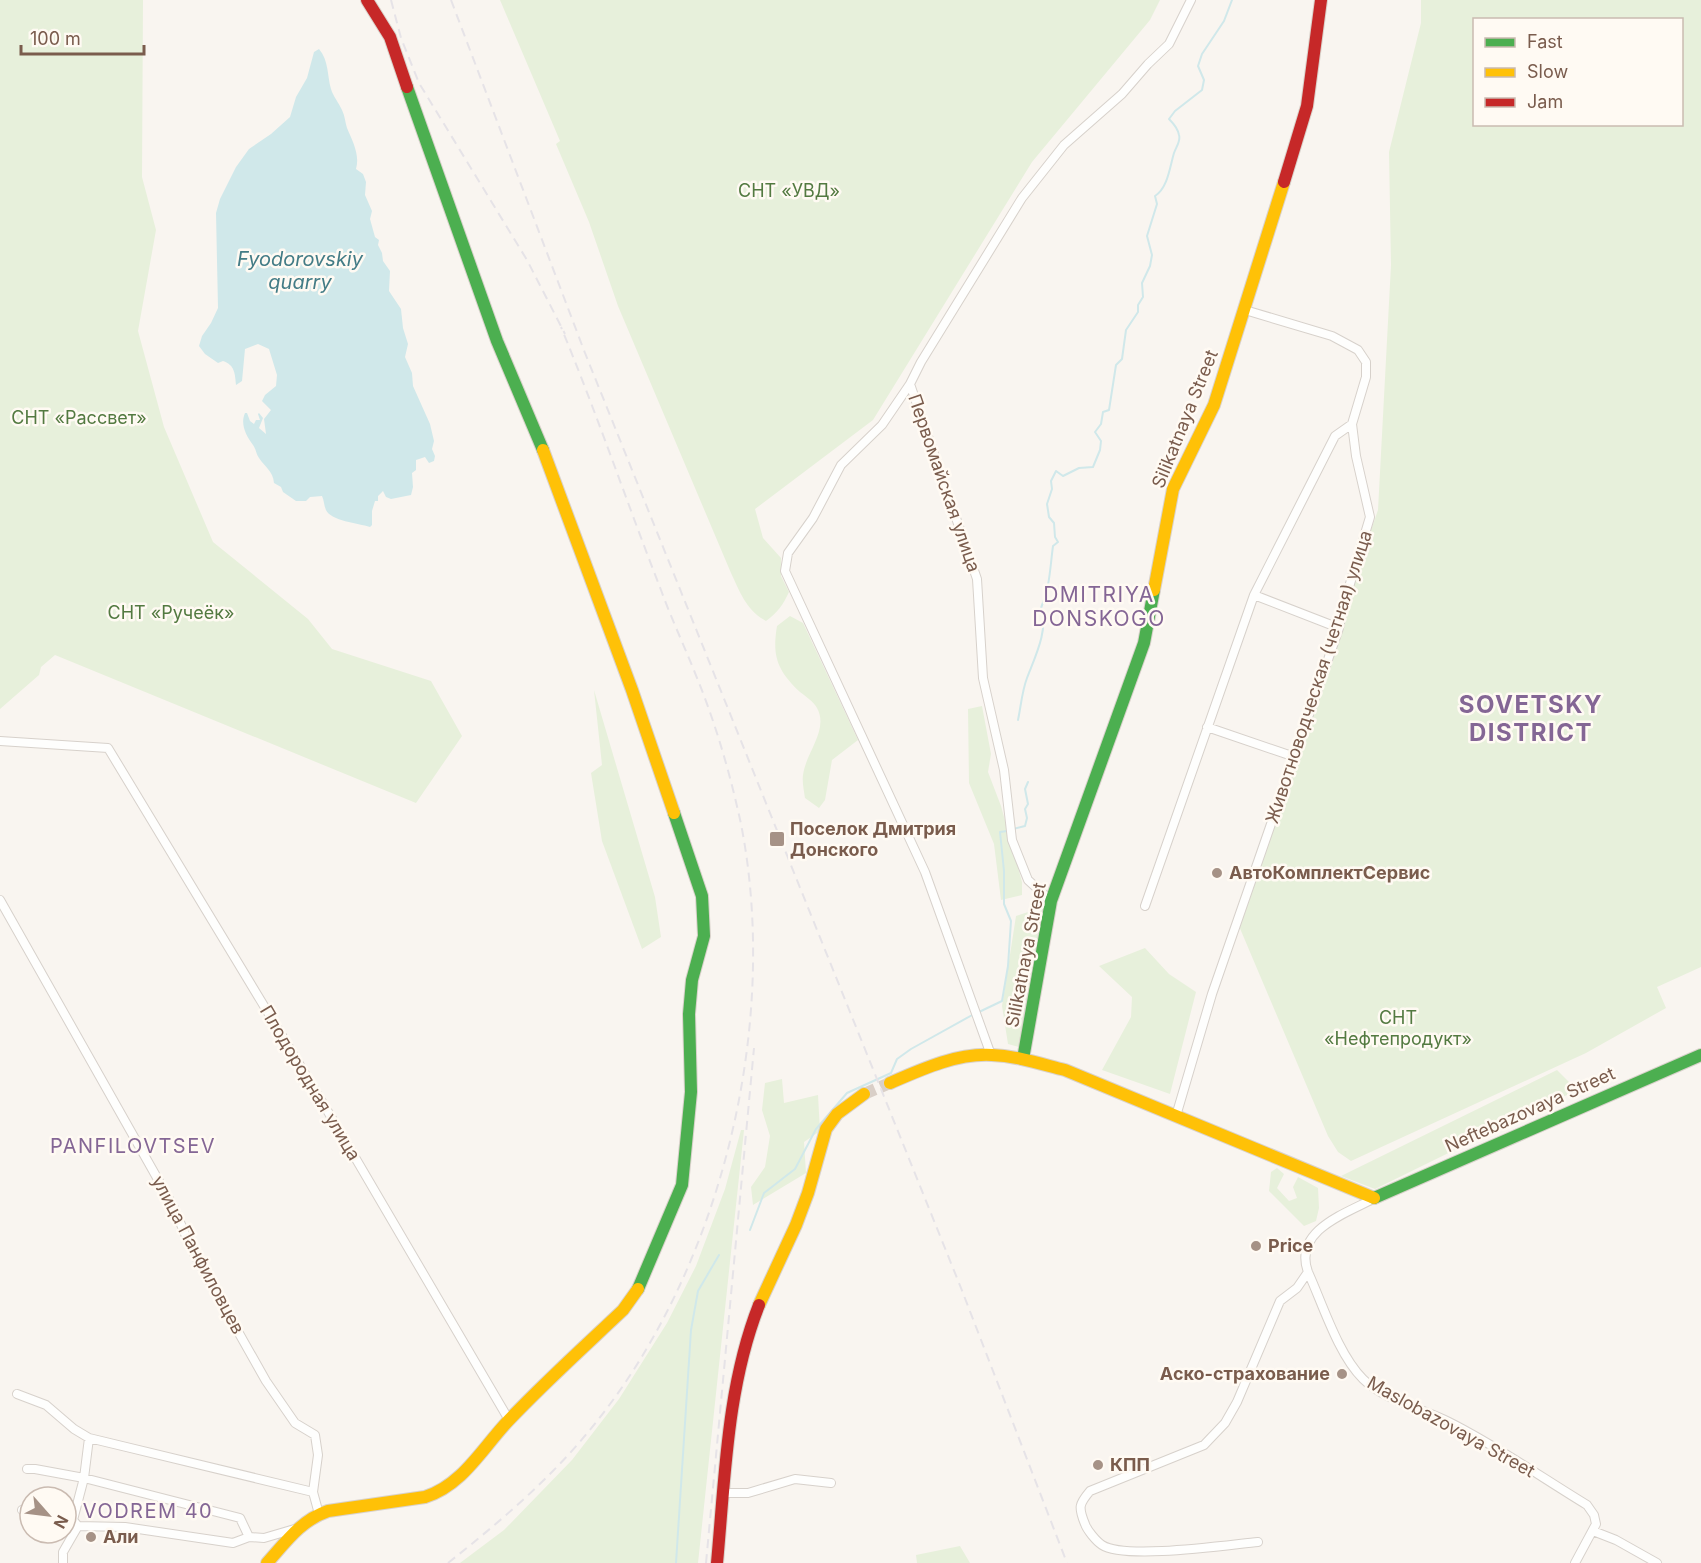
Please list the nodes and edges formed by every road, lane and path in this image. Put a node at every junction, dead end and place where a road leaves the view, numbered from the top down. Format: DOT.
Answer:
graph roads {
  1 [pos="368,0"];
  2 [pos="1191,0"];
  3 [pos="1321,0"];
  4 [pos="1245,310"];
  5 [pos="910,384"];
  6 [pos="1352,424"];
  7 [pos="1254,595"];
  8 [pos="1339,628"];
  9 [pos="1207,727"];
  10 [pos="0,741"];
  11 [pos="1295,758"];
  12 [pos="0,900"];
  13 [pos="1051,902"];
  14 [pos="1145,906"];
  15 [pos="991,1055"];
  16 [pos="1701,1055"];
  17 [pos="1023,1059"];
  18 [pos="890,1083"];
  19 [pos="864,1094"];
  20 [pos="1176,1116"];
  21 [pos="1373,1198"];
  22 [pos="1308,1272"];
  23 [pos="16,1394"];
  24 [pos="509,1420"];
  25 [pos="89,1438"];
  26 [pos="27,1469"];
  27 [pos="84,1478"];
  28 [pos="831,1483"];
  29 [pos="313,1492"];
  30 [pos="723,1493"];
  31 [pos="78,1500"];
  32 [pos="319,1514"];
  33 [pos="78,1522"];
  34 [pos="298,1528"];
  35 [pos="1593,1531"];
  36 [pos="249,1538"];
  37 [pos="1258,1542"];
  38 [pos="65,1545"];
  39 [pos="63,1563"];
  40 [pos="267,1563"];
  41 [pos="717,1563"];
  42 [pos="1575,1563"];
  43 [pos="1657,1563"];
  1 -- 24 [label="street"];
  2 -- 5 [label="street, Первомайская улица"];
  3 -- 4 [label="street, Silikatnaya Street"];
  4 -- 6 [label="street, Животноводческая (четная) улица"];
  4 -- 13 [label="street, Silikatnaya Street"];
  5 -- 13 [label="street, Первомайская улица"];
  5 -- 15 [label="street"];
  6 -- 7 [label="street"];
  6 -- 8 [label="street, Животноводческая (четная) улица"];
  7 -- 8 [label="street"];
  7 -- 9 [label="street"];
  8 -- 11 [label="street, Животноводческая (четная) улица"];
  9 -- 11 [label="street"];
  9 -- 14 [label="street"];
  10 -- 24 [label="street, Плодородная улица"];
  11 -- 20 [label="street, Животноводческая (четная) улица"];
  12 -- 29 [label="street, улица Панфиловцев"];
  13 -- 17 [label="street, Silikatnaya Street"];
  15 -- 17 [label="street"];
  15 -- 18 [label="street"];
  16 -- 21 [label="street, Neftebazovaya Street"];
  17 -- 20 [label="street"];
  19 -- 30 [label="street"];
  20 -- 21 [label="street"];
  21 -- 22 [label="street, Maslobazovaya Street"];
  22 -- 35 [label="street, Maslobazovaya Street"];
  22 -- 37 [label="street"];
  23 -- 25 [label="street"];
  24 -- 32 [label="street"];
  25 -- 27 [label="street"];
  25 -- 29 [label="street"];
  26 -- 27 [label="street"];
  27 -- 31 [label="street"];
  27 -- 36 [label="street"];
  28 -- 30 [label="street"];
  29 -- 32 [label="street, улица Панфиловцев"];
  30 -- 41 [label="street"];
  32 -- 34 [label="street"];
  33 -- 36 [label="street"];
  34 -- 36 [label="street"];
  34 -- 40 [label="street"];
  35 -- 42 [label="street"];
  35 -- 43 [label="street"];
  38 -- 39 [label="street"];
}
